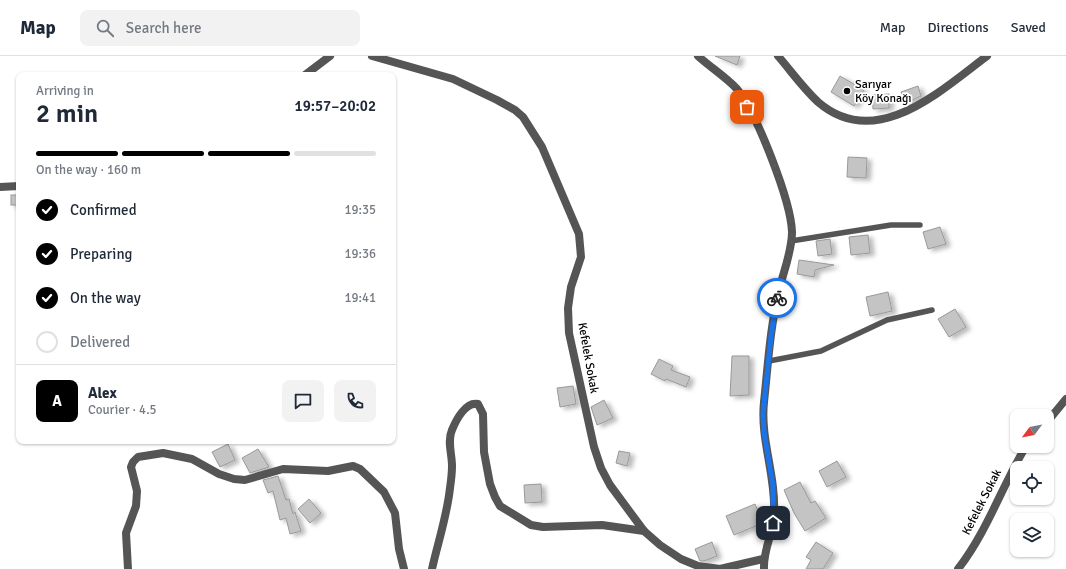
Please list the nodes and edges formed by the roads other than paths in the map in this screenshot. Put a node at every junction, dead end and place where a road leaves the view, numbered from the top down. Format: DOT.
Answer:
graph roads {
  1 [pos="330,56"];
  2 [pos="372,56"];
  3 [pos="698,56"];
  4 [pos="778,56"];
  5 [pos="987,56"];
  6 [pos="308,72"];
  7 [pos="16,186"];
  8 [pos="0,187"];
  9 [pos="920,225"];
  10 [pos="791,241"];
  11 [pos="932,310"];
  12 [pos="769,361"];
  13 [pos="1066,400"];
  14 [pos="1054,414"];
  15 [pos="1022,453"];
  16 [pos="644,531"];
  17 [pos="763,559"];
  18 [pos="128,569"];
  19 [pos="404,569"];
  20 [pos="432,569"];
  21 [pos="764,569"];
  22 [pos="958,569"];
  1 -- 6 [label="street"];
  2 -- 16 [label="street, Kefelek Sokak"];
  3 -- 10 [label="street"];
  4 -- 5 [label="street"];
  7 -- 8 [label="street"];
  9 -- 10 [label="lane"];
  10 -- 12 [label="street"];
  11 -- 12 [label="lane"];
  12 -- 17 [label="street"];
  13 -- 14 [label="street"];
  15 -- 22 [label="street, Kefelek Sokak"];
  16 -- 17 [label="street, Kefelek Sokak"];
  16 -- 20 [label="street"];
  17 -- 21 [label="street"];
  18 -- 19 [label="street"];
}
